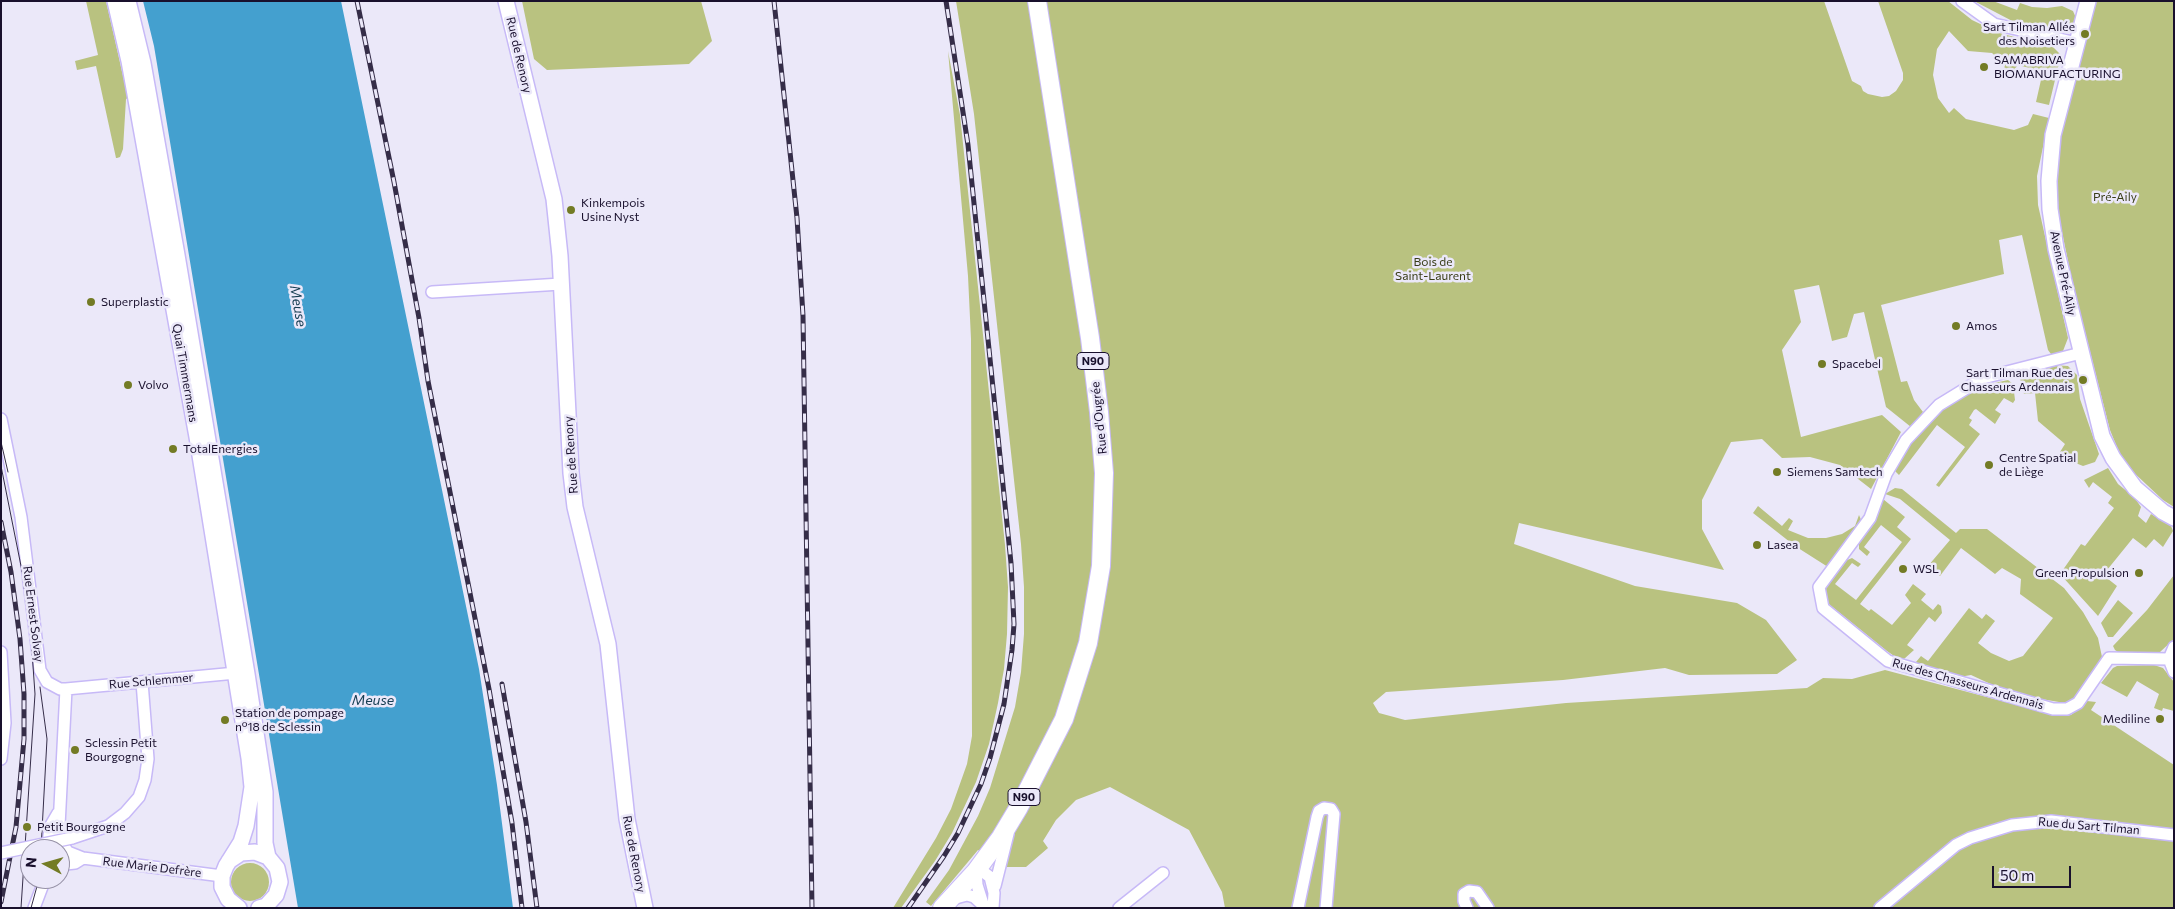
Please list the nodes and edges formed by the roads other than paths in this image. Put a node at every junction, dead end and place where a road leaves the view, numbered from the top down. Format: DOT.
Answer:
graph roads {
  1 [pos="115,1"];
  2 [pos="128,1"];
  3 [pos="506,1"];
  4 [pos="1037,1"];
  5 [pos="1962,1"];
  6 [pos="2088,1"];
  7 [pos="2077,43"];
  8 [pos="561,284"];
  9 [pos="432,292"];
  10 [pos="2081,352"];
  11 [pos="1,419"];
  12 [pos="2174,518"];
  13 [pos="2174,647"];
  14 [pos="1,652"];
  15 [pos="2169,658"];
  16 [pos="2174,672"];
  17 [pos="236,674"];
  18 [pos="142,682"];
  19 [pos="66,689"];
  20 [pos="2,698"];
  21 [pos="1,760"];
  22 [pos="60,810"];
  23 [pos="1011,822"];
  24 [pos="2174,834"];
  25 [pos="49,839"];
  26 [pos="61,839"];
  27 [pos="1,853"];
  28 [pos="268,857"];
  29 [pos="70,859"];
  30 [pos="229,861"];
  31 [pos="976,871"];
  32 [pos="1163,873"];
  33 [pos="222,876"];
  34 [pos="42,889"];
  35 [pos="994,893"];
  36 [pos="276,902"];
  37 [pos="946,903"];
  38 [pos="987,906"];
  39 [pos="34,908"];
  40 [pos="239,908"];
  41 [pos="259,908"];
  42 [pos="645,908"];
  43 [pos="1119,908"];
  44 [pos="1298,908"];
  45 [pos="1326,908"];
  46 [pos="1467,908"];
  47 [pos="1488,908"];
  48 [pos="1880,908"];
  1 -- 17 [label="main road, Quai Timmermans"];
  2 -- 28 [label="main road, Quai Timmermans"];
  3 -- 8 [label="main road, Rue de Renory"];
  4 -- 23 [label="main road, Rue d'Ougrée / N90"];
  5 -- 7 [label="street"];
  6 -- 7 [label="main road, Avenue Pré-Aily"];
  7 -- 10 [label="main road, Avenue Pré-Aily"];
  8 -- 9 [label="street"];
  8 -- 42 [label="main road, Rue de Renory"];
  10 -- 12 [label="main road, Avenue Pré-Aily"];
  10 -- 15 [label="street, Rue des Chasseurs Ardennais"];
  11 -- 19 [label="street, Rue Ernest Solvay"];
  13 -- 15 [label="street"];
  14 -- 20 [label="street"];
  15 -- 16 [label="street"];
  17 -- 18 [label="street, Rue Schlemmer"];
  17 -- 30 [label="main road, Quai Timmermans"];
  18 -- 19 [label="street, Rue Schlemmer"];
  18 -- 27 [label="street, bridge"];
  19 -- 22 [label="street"];
  20 -- 21 [label="street"];
  22 -- 25 [label="street"];
  22 -- 26 [label="street"];
  23 -- 31 [label="main road, Rue d'Ougrée / N90"];
  23 -- 35 [label="street, Rue d'Ougrée"];
  24 -- 48 [label="street, Rue du Sart Tilman"];
  28 -- 30 [label="main road"];
  28 -- 36 [label="main road"];
  29 -- 33 [label="street, Rue Marie Defrère"];
  30 -- 33 [label="main road, Quai Timmermans"];
  31 -- 35 [label="street"];
  31 -- 37 [label="main road, N90"];
  31 -- 38 [label="street"];
  32 -- 43 [label="street"];
  33 -- 40 [label="main road"];
  34 -- 39 [label="street"];
  35 -- 38 [label="street, Rue d'Ougrée"];
  36 -- 41 [label="main road"];
  37 -- 38 [label="street"];
  44 -- 45 [label="street"];
  46 -- 47 [label="street"];
}
